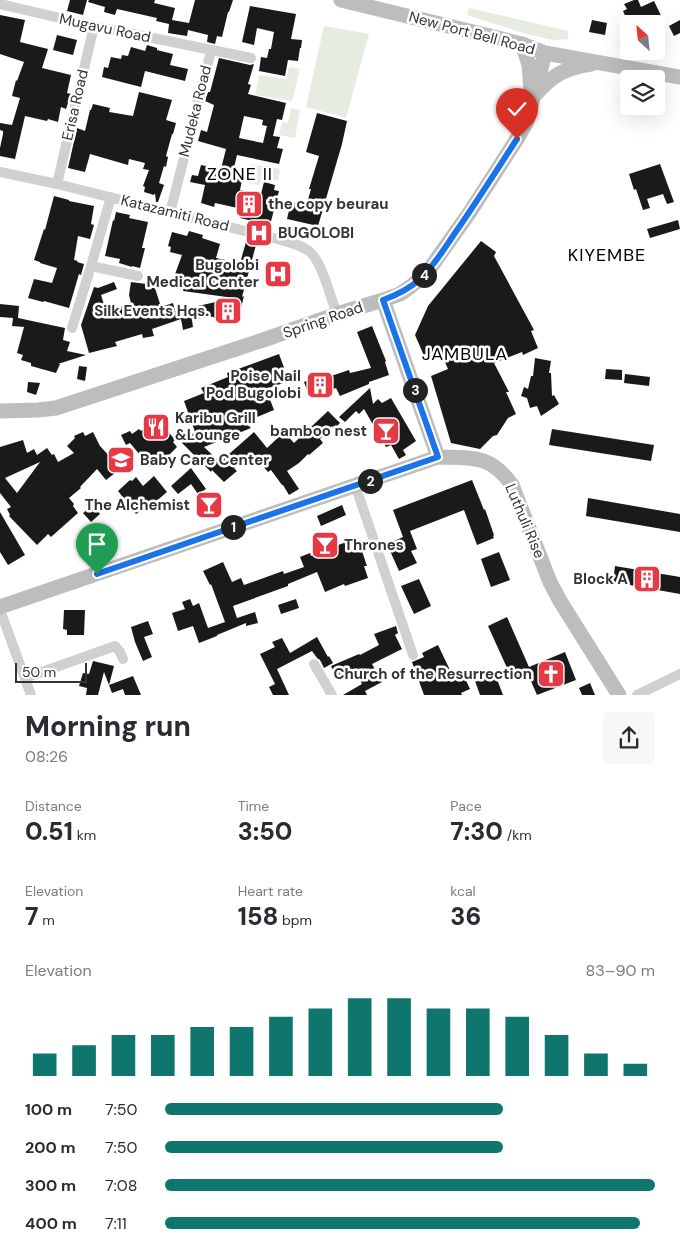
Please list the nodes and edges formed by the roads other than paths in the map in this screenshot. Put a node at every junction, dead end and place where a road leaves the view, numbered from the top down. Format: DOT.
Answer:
graph roads {
  1 [pos="341,0"];
  2 [pos="0,4"];
  3 [pos="94,26"];
  4 [pos="522,44"];
  5 [pos="210,51"];
  6 [pos="545,53"];
  7 [pos="251,58"];
  8 [pos="600,62"];
  9 [pos="680,77"];
  10 [pos="533,100"];
  11 [pos="0,172"];
  12 [pos="57,184"];
  13 [pos="111,197"];
  14 [pos="170,213"];
  15 [pos="91,266"];
  16 [pos="138,276"];
  17 [pos="383,300"];
  18 [pos="336,314"];
  19 [pos="72,328"];
  20 [pos="0,411"];
  21 [pos="438,457"];
  22 [pos="355,486"];
  23 [pos="0,608"];
  24 [pos="413,654"];
  25 [pos="123,659"];
  26 [pos="314,664"];
  27 [pos="680,674"];
  28 [pos="25,678"];
  29 [pos="31,695"];
  30 [pos="332,695"];
  31 [pos="619,695"];
  32 [pos="637,695"];
  1 -- 4 [label="main road, New Port Bell Road"];
  2 -- 3 [label="street, Mugavu Road"];
  3 -- 5 [label="street, Mugavu Road"];
  3 -- 12 [label="street, Erisa Road"];
  4 -- 6 [label="main road, New Port Bell Road"];
  4 -- 10 [label="main road"];
  5 -- 7 [label="street, Mudeka Road"];
  5 -- 14 [label="street, Mudeka Road"];
  6 -- 8 [label="main road, New Port Bell Road"];
  6 -- 10 [label="main road, Spring Road"];
  8 -- 9 [label="main road, New Port Bell Road"];
  8 -- 10 [label="main road"];
  10 -- 17 [label="main road, Spring Road"];
  11 -- 12 [label="street, Katazamiti Road"];
  12 -- 13 [label="street, Katazamiti Road"];
  13 -- 14 [label="street, Katazamiti Road"];
  13 -- 15 [label="street"];
  14 -- 18 [label="street, Katazamiti Road"];
  15 -- 16 [label="street"];
  15 -- 19 [label="street"];
  17 -- 18 [label="main road, Spring Road"];
  17 -- 21 [label="main road"];
  18 -- 20 [label="main road, Spring Road"];
  21 -- 22 [label="main road"];
  21 -- 31 [label="main road, Luthuli Rise"];
  22 -- 23 [label="main road"];
  22 -- 24 [label="street"];
  23 -- 28 [label="street"];
  25 -- 28 [label="street"];
  26 -- 30 [label="street"];
  27 -- 32 [label="street"];
  28 -- 29 [label="street"];
}
